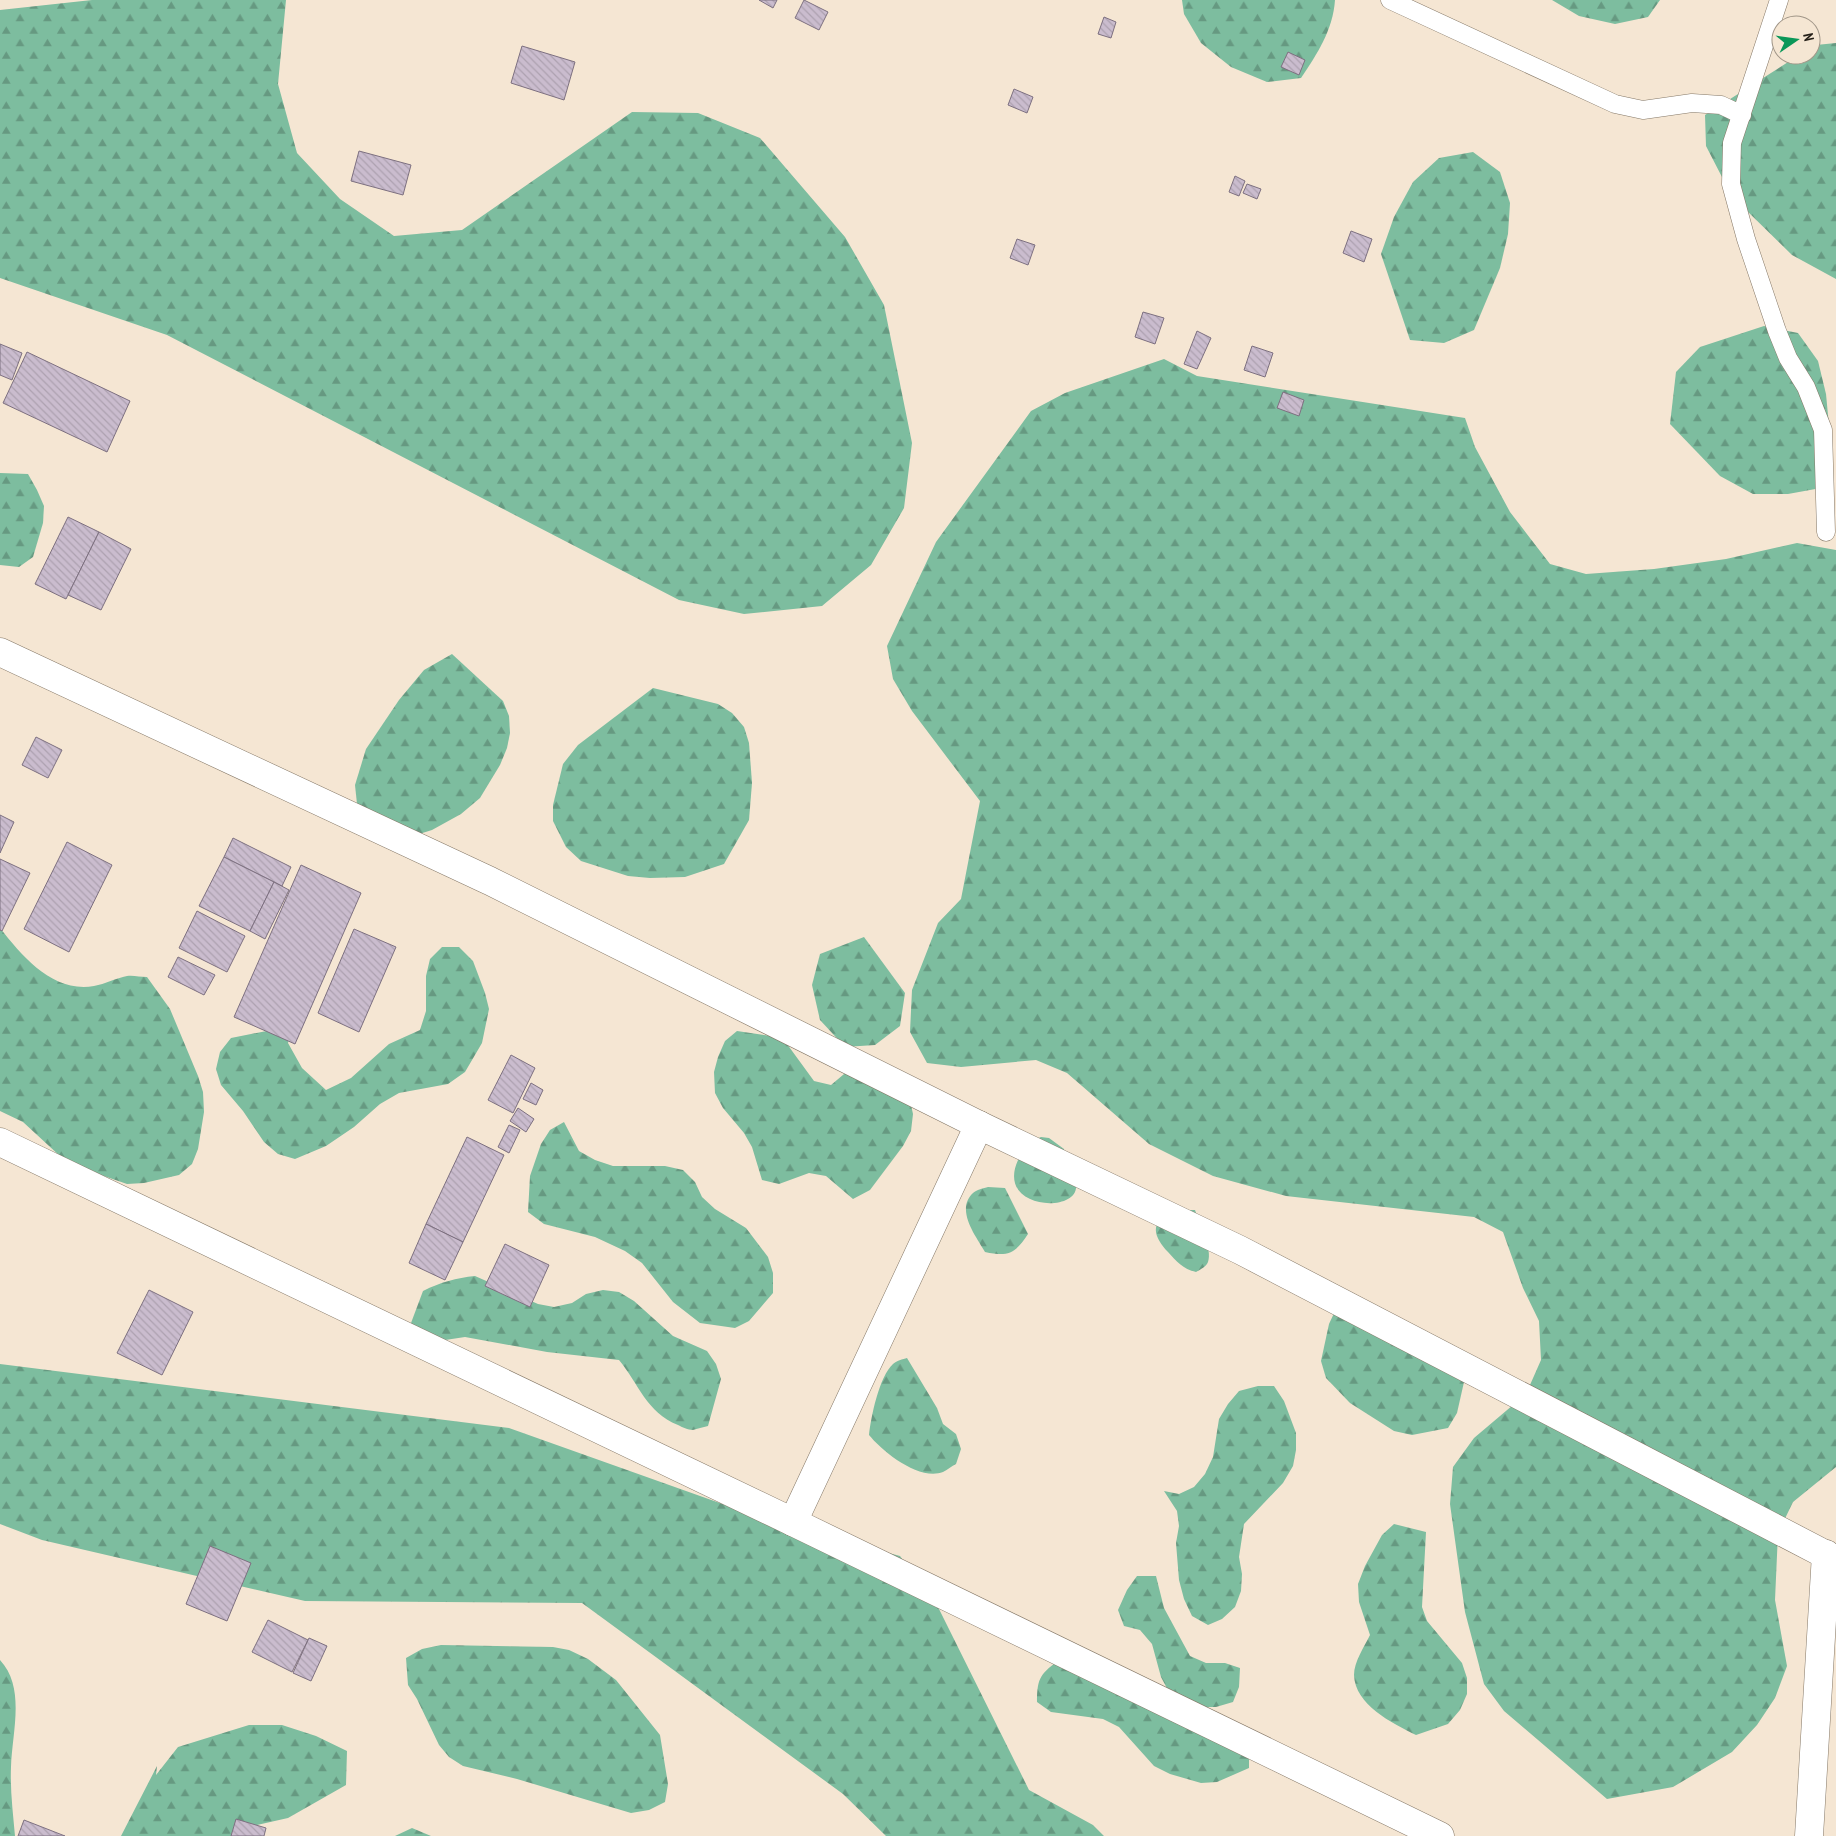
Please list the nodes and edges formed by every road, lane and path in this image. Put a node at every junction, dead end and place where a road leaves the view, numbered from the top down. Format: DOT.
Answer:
graph roads {
  1 [pos="1390,0"];
  2 [pos="1779,0"];
  3 [pos="1742,115"];
  4 [pos="1826,532"];
  5 [pos="0,652"];
  6 [pos="979,1124"];
  7 [pos="0,1142"];
  8 [pos="793,1522"];
  9 [pos="1831,1557"];
  10 [pos="1440,1836"];
  11 [pos="1809,1836"];
  1 -- 3 [label="lane"];
  2 -- 3 [label="lane"];
  3 -- 4 [label="lane"];
  5 -- 6 [label="street"];
  6 -- 8 [label="street"];
  6 -- 9 [label="street"];
  7 -- 8 [label="street"];
  8 -- 10 [label="street"];
  9 -- 11 [label="street"];
}
